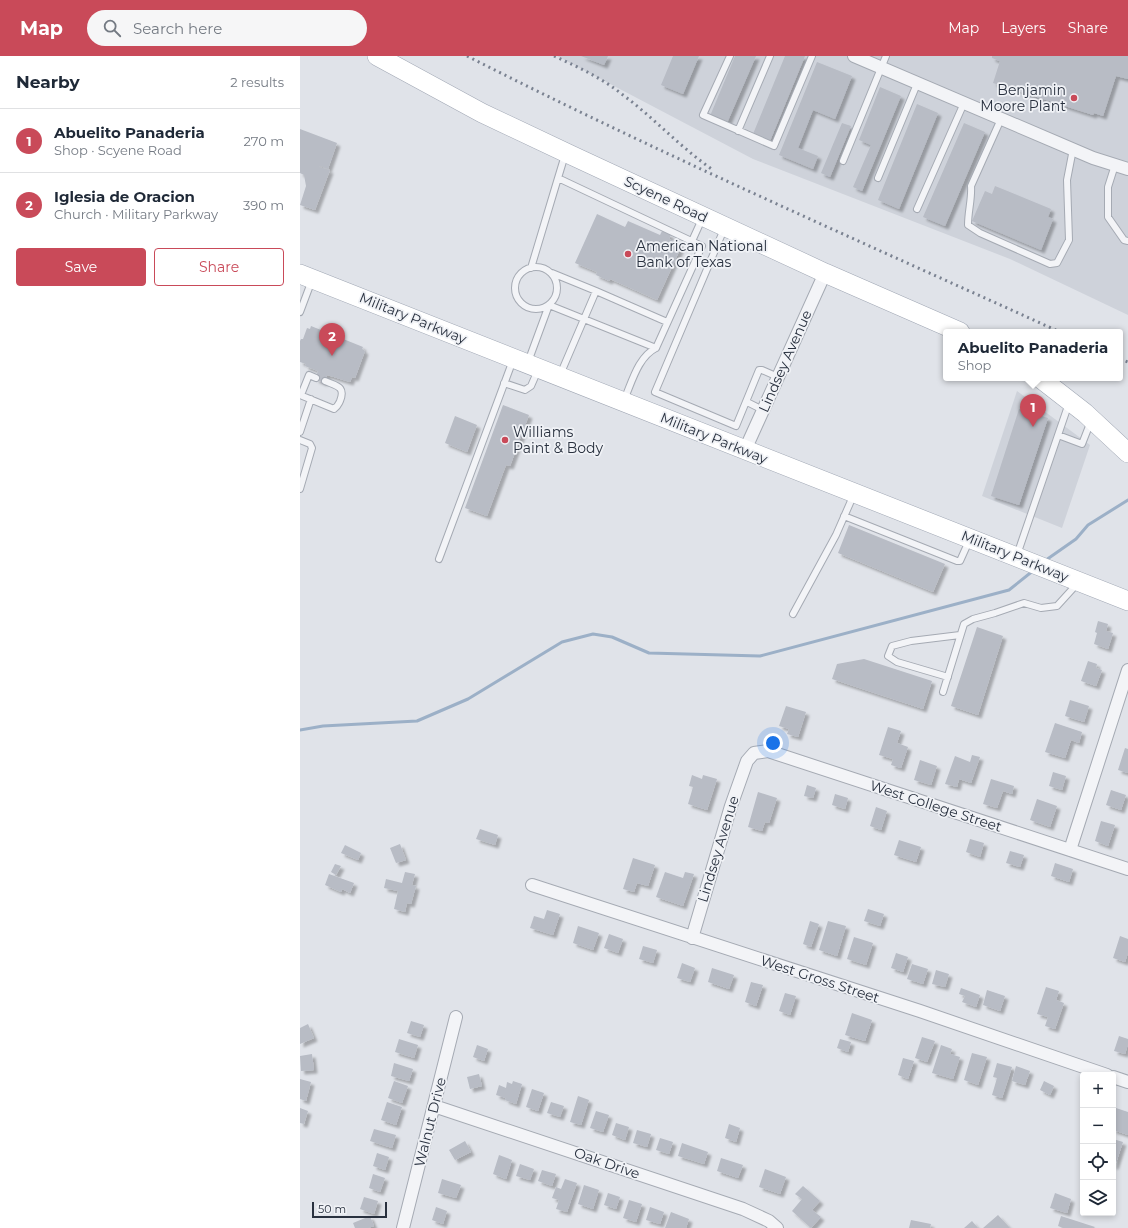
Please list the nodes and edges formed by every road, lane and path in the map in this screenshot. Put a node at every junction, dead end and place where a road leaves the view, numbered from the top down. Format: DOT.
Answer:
graph roads {
  1 [pos="377,56"];
  2 [pos="730,56"];
  3 [pos="770,56"];
  4 [pos="812,56"];
  5 [pos="854,56"];
  6 [pos="886,56"];
  7 [pos="881,68"];
  8 [pos="917,84"];
  9 [pos="964,103"];
  10 [pos="1001,119"];
  11 [pos="738,131"];
  12 [pos="1073,149"];
  13 [pos="566,153"];
  14 [pos="843,161"];
  15 [pos="1115,165"];
  16 [pos="1128,169"];
  17 [pos="558,178"];
  18 [pos="878,178"];
  19 [pos="917,209"];
  20 [pos="703,216"];
  21 [pos="725,226"];
  22 [pos="692,241"];
  23 [pos="1128,241"];
  24 [pos="531,268"];
  25 [pos="550,273"];
  26 [pos="825,273"];
  27 [pos="306,276"];
  28 [pos="596,291"];
  29 [pos="549,305"];
  30 [pos="300,312"];
  31 [pos="584,319"];
  32 [pos="667,322"];
  33 [pos="953,329"];
  34 [pos="656,348"];
  35 [pos="527,363"];
  36 [pos="559,376"];
  37 [pos="778,377"];
  38 [pos="316,378"];
  39 [pos="325,381"];
  40 [pos="1044,381"];
  41 [pos="504,383"];
  42 [pos="301,395"];
  43 [pos="311,399"];
  44 [pos="1070,400"];
  45 [pos="623,401"];
  46 [pos="746,402"];
  47 [pos="763,410"];
  48 [pos="1092,419"];
  49 [pos="300,432"];
  50 [pos="1058,435"];
  51 [pos="300,440"];
  52 [pos="745,450"];
  53 [pos="1128,453"];
  54 [pos="300,489"];
  55 [pos="854,493"];
  56 [pos="844,516"];
  57 [pos="970,538"];
  58 [pos="439,559"];
  59 [pos="1022,559"];
  60 [pos="1079,582"];
  61 [pos="1128,601"];
  62 [pos="793,614"];
  63 [pos="960,635"];
  64 [pos="1128,670"];
  65 [pos="948,677"];
  66 [pos="943,692"];
  67 [pos="747,761"];
  68 [pos="1070,850"];
  69 [pos="1128,869"];
  70 [pos="532,885"];
  71 [pos="692,938"];
  72 [pos="456,1017"];
  73 [pos="1098,1072"];
  74 [pos="1116,1078"];
  75 [pos="1128,1082"];
  76 [pos="434,1106"];
  77 [pos="404,1228"];
  78 [pos="777,1228"];
  1 -- 13 [label="main road, Scyene Road"];
  2 -- 11 [label="lane"];
  3 -- 11 [label="lane"];
  4 -- 11 [label="lane"];
  5 -- 7 [label="street"];
  6 -- 7 [label="lane"];
  7 -- 8 [label="street"];
  7 -- 14 [label="lane"];
  8 -- 9 [label="street"];
  8 -- 18 [label="lane"];
  9 -- 10 [label="street"];
  9 -- 19 [label="lane"];
  10 -- 12 [label="street"];
  10 -- 12 [label="lane"];
  12 -- 15 [label="street"];
  13 -- 17 [label="lane"];
  13 -- 20 [label="main road, Scyene Road"];
  15 -- 16 [label="street"];
  15 -- 23 [label="lane"];
  17 -- 22 [label="lane"];
  17 -- 24 [label="lane"];
  20 -- 21 [label="main road, Scyene Road"];
  20 -- 22 [label="lane"];
  21 -- 26 [label="main road, Scyene Road"];
  21 -- 46 [label="lane"];
  22 -- 32 [label="lane"];
  24 -- 25 [label="lane"];
  24 -- 29 [label="lane"];
  25 -- 28 [label="lane"];
  25 -- 29 [label="lane"];
  26 -- 33 [label="main road, Scyene Road"];
  26 -- 37 [label="street, Lindsey Avenue"];
  27 -- 30 [label="lane"];
  27 -- 35 [label="main road, Military Parkway"];
  28 -- 31 [label="lane"];
  28 -- 32 [label="lane"];
  29 -- 31 [label="lane"];
  29 -- 35 [label="lane"];
  31 -- 34 [label="lane"];
  31 -- 36 [label="lane"];
  32 -- 34 [label="lane"];
  34 -- 45 [label="lane"];
  35 -- 36 [label="main road, Military Parkway"];
  35 -- 41 [label="lane"];
  35 -- 41 [label="lane"];
  36 -- 45 [label="main road, Military Parkway"];
  37 -- 46 [label="lane"];
  37 -- 47 [label="street, Lindsey Avenue"];
  38 -- 42 [label="lane"];
  39 -- 43 [label="lane"];
  40 -- 44 [label="main road"];
  41 -- 58 [label="lane"];
  42 -- 43 [label="lane"];
  43 -- 49 [label="lane"];
  44 -- 48 [label="main road"];
  44 -- 50 [label="lane"];
  45 -- 52 [label="main road, Military Parkway"];
  46 -- 47 [label="lane"];
  47 -- 52 [label="street, Lindsey Avenue"];
  48 -- 50 [label="lane"];
  48 -- 53 [label="main road"];
  50 -- 59 [label="lane"];
  51 -- 54 [label="lane"];
  52 -- 55 [label="main road, Military Parkway"];
  55 -- 56 [label="lane"];
  55 -- 57 [label="main road, Military Parkway"];
  56 -- 57 [label="lane"];
  56 -- 62 [label="lane"];
  57 -- 59 [label="main road, Military Parkway"];
  59 -- 60 [label="main road, Military Parkway"];
  60 -- 61 [label="main road, Military Parkway"];
  60 -- 63 [label="lane"];
  63 -- 65 [label="lane"];
  63 -- 65 [label="lane"];
  64 -- 68 [label="street"];
  65 -- 66 [label="lane"];
  67 -- 68 [label="street, West College Street"];
  67 -- 71 [label="street, Lindsey Avenue"];
  68 -- 69 [label="street, West College Street"];
  70 -- 71 [label="street, West Gross Street"];
  71 -- 73 [label="street, West Gross Street"];
  72 -- 76 [label="street, Walnut Drive"];
  74 -- 75 [label="street"];
  76 -- 77 [label="street, Walnut Drive"];
  76 -- 78 [label="street, Oak Drive"];
}
